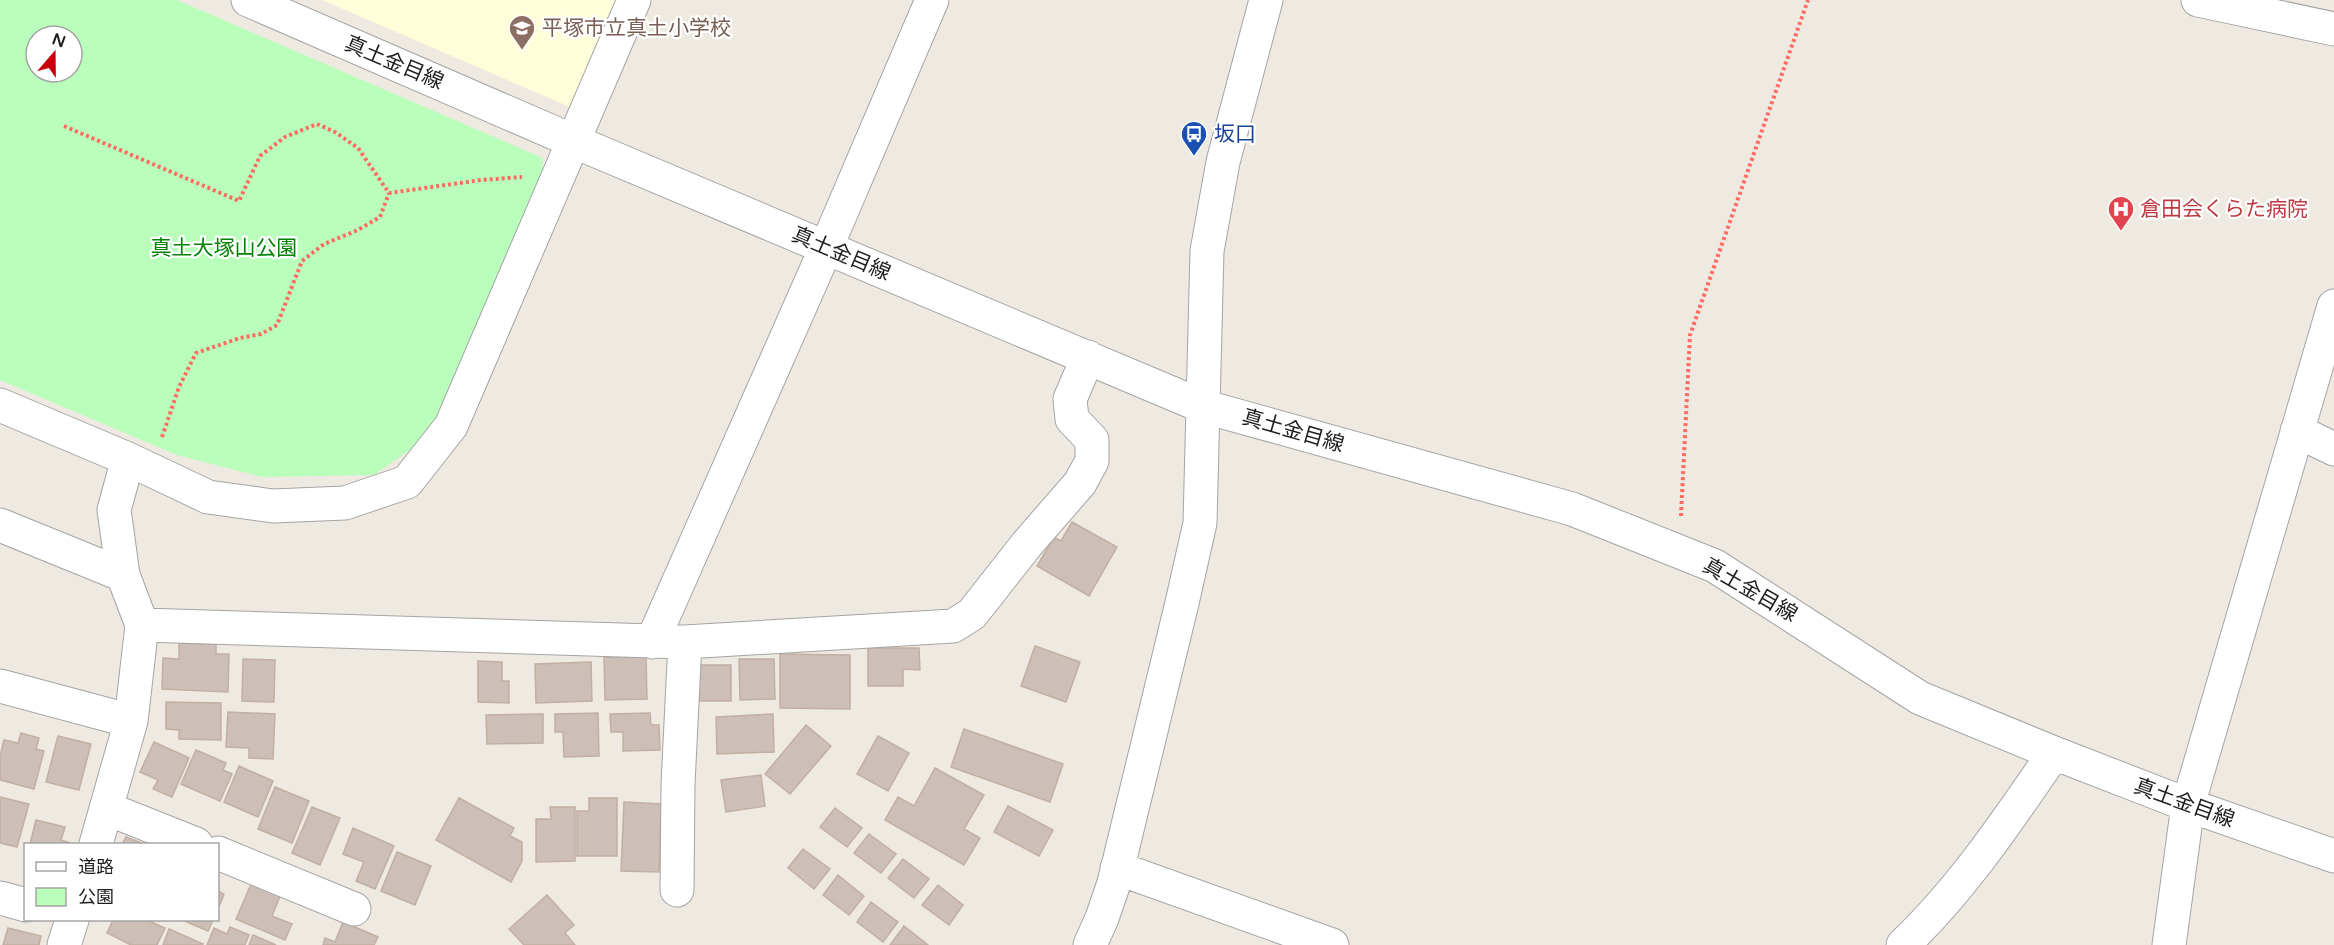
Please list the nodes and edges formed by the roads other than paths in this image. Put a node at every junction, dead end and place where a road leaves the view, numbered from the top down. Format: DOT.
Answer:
graph roads {
  1 [pos="248,0"];
  2 [pos="634,0"];
  3 [pos="932,0"];
  4 [pos="1266,0"];
  5 [pos="2198,0"];
  6 [pos="2334,29"];
  7 [pos="573,141"];
  8 [pos="826,248"];
  9 [pos="2334,306"];
  10 [pos="1088,357"];
  11 [pos="0,405"];
  12 [pos="1202,406"];
  13 [pos="2297,431"];
  14 [pos="2334,450"];
  15 [pos="128,459"];
  16 [pos="0,525"];
  17 [pos="123,575"];
  18 [pos="142,625"];
  19 [pos="652,642"];
  20 [pos="685,642"];
  21 [pos="0,686"];
  22 [pos="131,722"];
  23 [pos="2054,753"];
  24 [pos="2187,805"];
  25 [pos="108,809"];
  26 [pos="96,843"];
  27 [pos="193,843"];
  28 [pos="219,853"];
  29 [pos="2334,856"];
  30 [pos="1117,868"];
  31 [pos="676,890"];
  32 [pos="0,898"];
  33 [pos="24,904"];
  34 [pos="354,909"];
  35 [pos="72,921"];
  36 [pos="64,945"];
  37 [pos="1090,945"];
  38 [pos="1332,945"];
  39 [pos="1903,945"];
  40 [pos="2169,945"];
  1 -- 7 [label="street, 真土金目線"];
  2 -- 7 [label="street"];
  3 -- 8 [label="street"];
  4 -- 12 [label="street"];
  5 -- 6 [label="street"];
  7 -- 8 [label="street, 真土金目線"];
  7 -- 15 [label="street"];
  8 -- 10 [label="street, 真土金目線"];
  8 -- 19 [label="street"];
  9 -- 13 [label="street"];
  10 -- 12 [label="street, 真土金目線"];
  10 -- 20 [label="street"];
  11 -- 15 [label="street"];
  12 -- 23 [label="street, 真土金目線"];
  12 -- 30 [label="street"];
  13 -- 14 [label="street"];
  13 -- 24 [label="street"];
  15 -- 17 [label="street"];
  16 -- 17 [label="street"];
  17 -- 18 [label="street"];
  18 -- 19 [label="street"];
  18 -- 22 [label="street"];
  19 -- 20 [label="street"];
  20 -- 31 [label="street"];
  21 -- 22 [label="street"];
  22 -- 25 [label="street"];
  23 -- 24 [label="street, 真土金目線"];
  23 -- 39 [label="street"];
  24 -- 29 [label="street, 真土金目線"];
  24 -- 40 [label="street"];
  25 -- 26 [label="street"];
  25 -- 27 [label="street"];
  28 -- 34 [label="street"];
  30 -- 37 [label="street"];
  30 -- 38 [label="street"];
  32 -- 33 [label="street"];
  35 -- 36 [label="street"];
}
